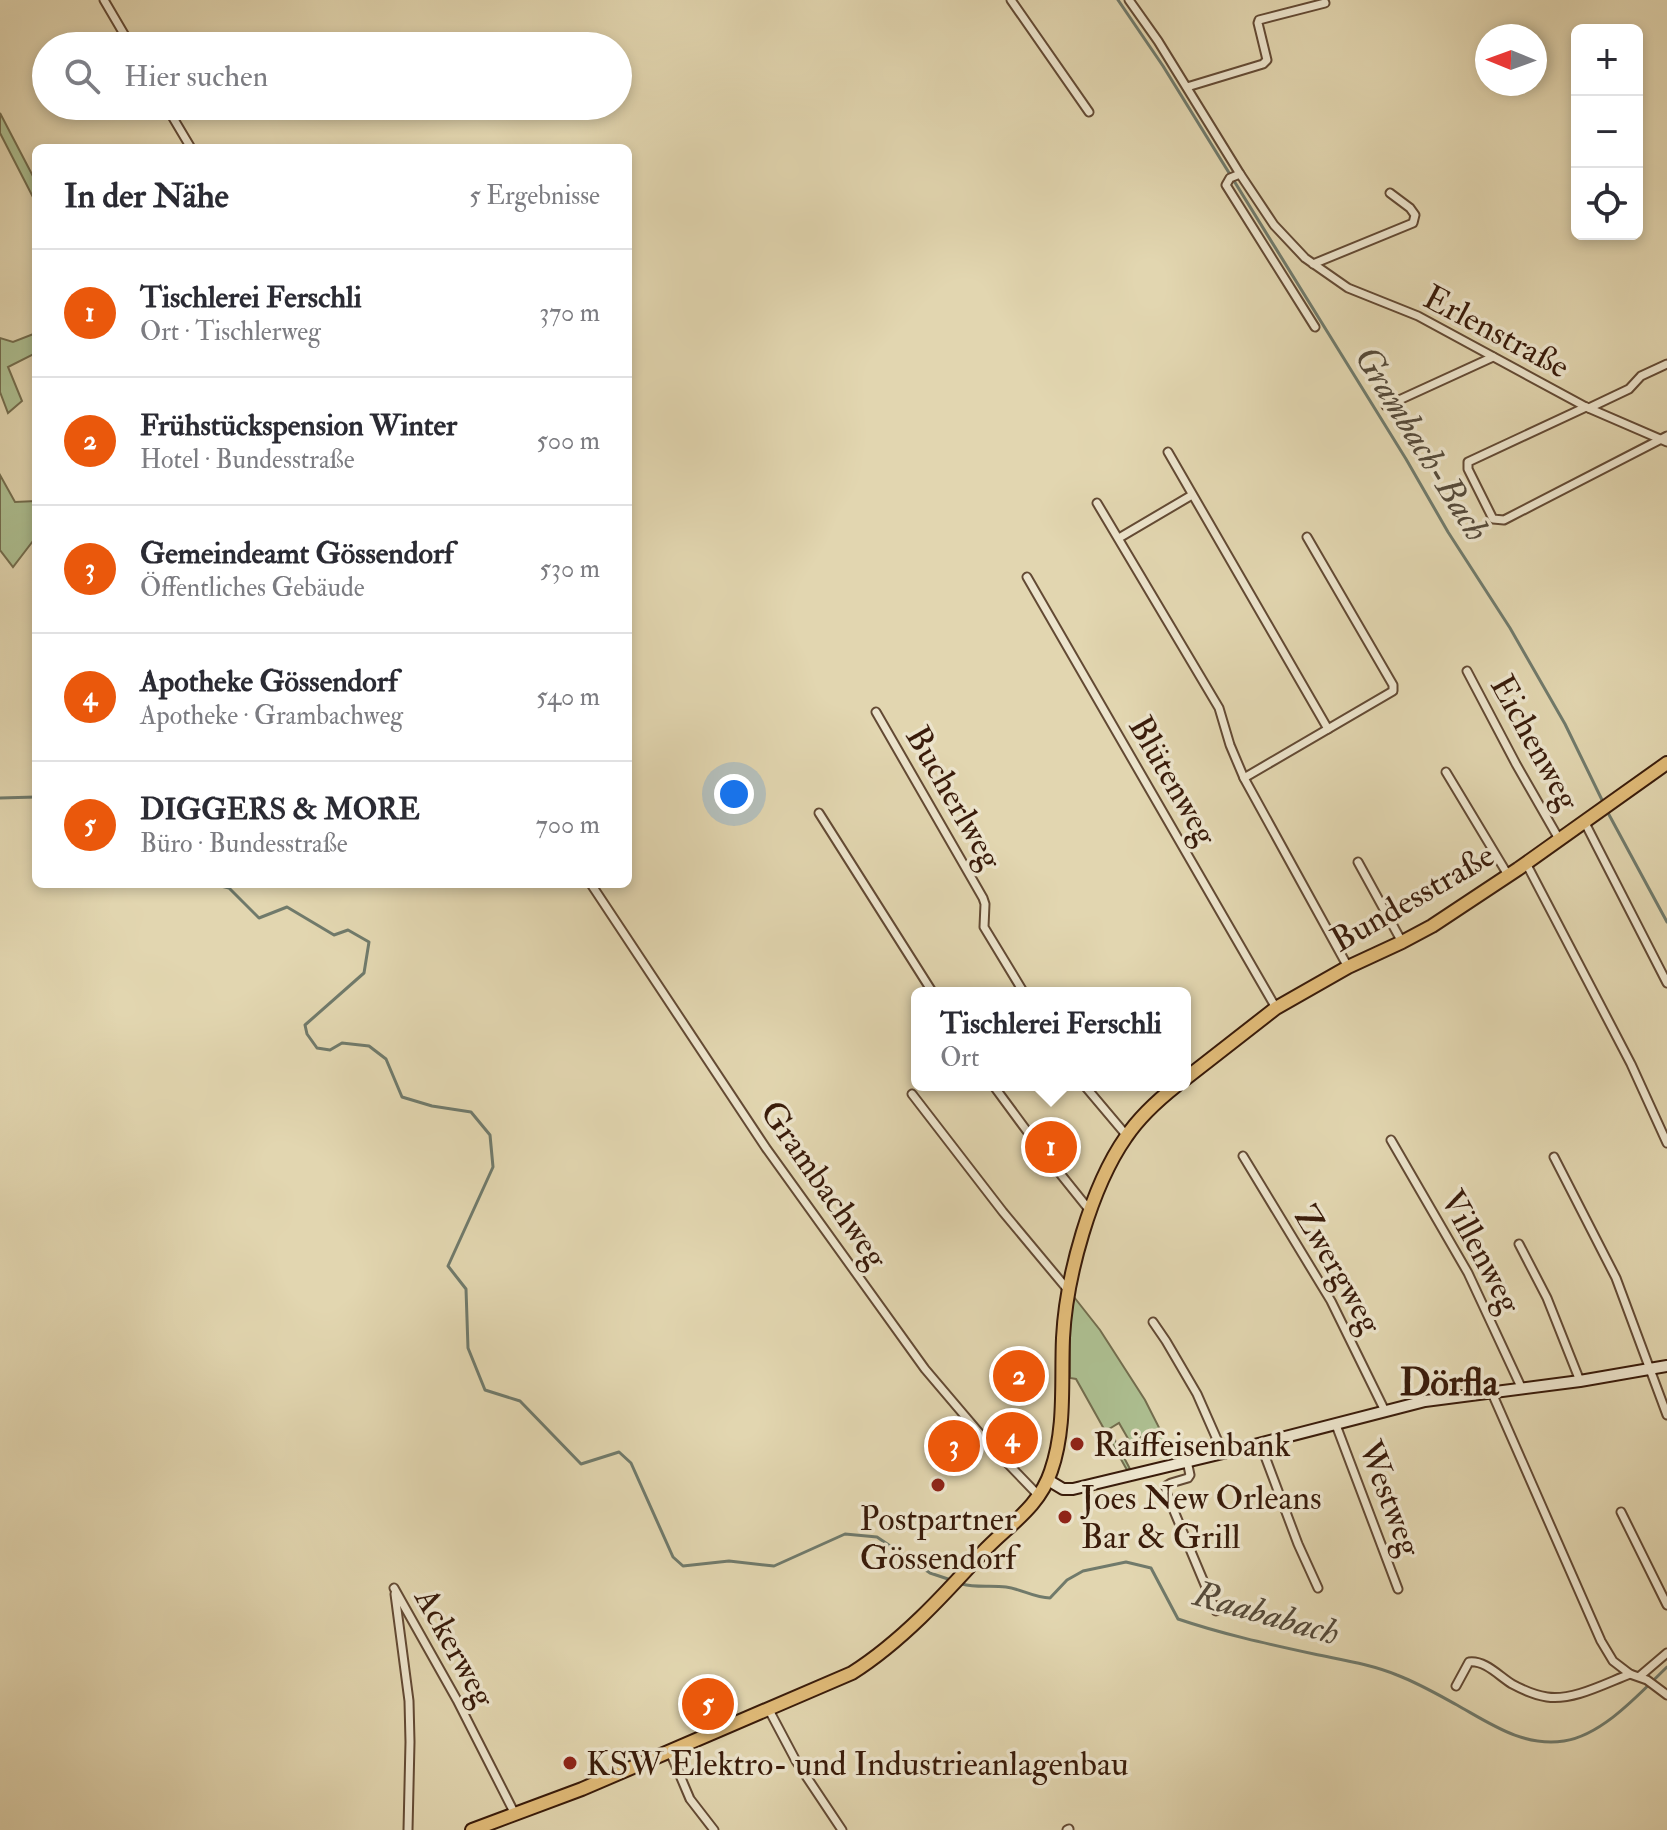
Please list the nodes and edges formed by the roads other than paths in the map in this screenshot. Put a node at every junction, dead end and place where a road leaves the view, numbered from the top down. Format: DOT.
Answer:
graph roads {
  1 [pos="104,0"];
  2 [pos="1011,0"];
  3 [pos="1129,0"];
  4 [pos="1325,3"];
  5 [pos="123,32"];
  6 [pos="1187,87"];
  7 [pos="1089,112"];
  8 [pos="174,120"];
  9 [pos="189,144"];
  10 [pos="1235,176"];
  11 [pos="1390,193"];
  12 [pos="1313,264"];
  13 [pos="1315,327"];
  14 [pos="1493,357"];
  15 [pos="1667,364"];
  16 [pos="1386,406"];
  17 [pos="1587,407"];
  18 [pos="1664,439"];
  19 [pos="1168,452"];
  20 [pos="1192,495"];
  21 [pos="1097,503"];
  22 [pos="1307,537"];
  23 [pos="1119,538"];
  24 [pos="1027,577"];
  25 [pos="1467,671"];
  26 [pos="876,712"];
  27 [pos="1328,729"];
  28 [pos="1667,763"];
  29 [pos="1446,772"];
  30 [pos="1244,778"];
  31 [pos="819,813"];
  32 [pos="1584,821"];
  33 [pos="1559,839"];
  34 [pos="1358,862"];
  35 [pos="1526,863"];
  36 [pos="1508,875"];
  37 [pos="594,888"];
  38 [pos="1402,942"];
  39 [pos="1348,967"];
  40 [pos="1667,983"];
  41 [pos="929,987"];
  42 [pos="1020,987"];
  43 [pos="1276,1008"];
  44 [pos="1191,1074"];
  45 [pos="997,1091"];
  46 [pos="1089,1091"];
  47 [pos="1170,1091"];
  48 [pos="912,1094"];
  49 [pos="1127,1136"];
  50 [pos="1391,1140"];
  51 [pos="1667,1143"];
  52 [pos="1243,1156"];
  53 [pos="1554,1157"];
  54 [pos="1091,1212"];
  55 [pos="1519,1244"];
  56 [pos="1068,1290"];
  57 [pos="1153,1322"];
  58 [pos="1667,1366"];
  59 [pos="1650,1369"];
  60 [pos="1580,1381"];
  61 [pos="1522,1389"];
  62 [pos="1492,1393"];
  63 [pos="1385,1411"];
  64 [pos="1667,1415"];
  65 [pos="1336,1425"];
  66 [pos="1260,1443"];
  67 [pos="1223,1453"];
  68 [pos="1187,1461"];
  69 [pos="1048,1480"];
  70 [pos="1040,1497"];
  71 [pos="1621,1512"];
  72 [pos="1318,1588"];
  73 [pos="1398,1589"];
  74 [pos="1667,1605"];
  75 [pos="1216,1611"];
  76 [pos="1667,1653"];
  77 [pos="1630,1674"];
  78 [pos="1643,1678"];
  79 [pos="1456,1686"];
  80 [pos="1667,1695"];
  81 [pos="769,1710"];
  82 [pos="670,1752"];
  83 [pos="515,1814"];
  84 [pos="408,1830"];
  85 [pos="472,1830"];
  86 [pos="714,1830"];
  87 [pos="842,1830"];
  1 -- 5 [label="street"];
  2 -- 7 [label="street"];
  3 -- 6 [label="street, Erlenstraße"];
  4 -- 6 [label="street"];
  6 -- 10 [label="street, Erlenstraße"];
  8 -- 9 [label="street"];
  10 -- 12 [label="street, Erlenstraße"];
  10 -- 13 [label="street, Erlenstraße"];
  11 -- 12 [label="street"];
  12 -- 14 [label="street, Erlenstraße"];
  14 -- 16 [label="street"];
  14 -- 17 [label="street, Erlenstraße"];
  15 -- 17 [label="street"];
  17 -- 18 [label="street, Erlenstraße"];
  17 -- 18 [label="street"];
  19 -- 20 [label="street"];
  20 -- 23 [label="street"];
  20 -- 27 [label="street"];
  21 -- 23 [label="street"];
  22 -- 27 [label="street"];
  23 -- 30 [label="street"];
  24 -- 43 [label="street, Blütenweg"];
  25 -- 33 [label="street, Eichenweg"];
  26 -- 42 [label="street, Bucherlweg"];
  27 -- 30 [label="street"];
  28 -- 32 [label="main road, Bundesstraße"];
  29 -- 36 [label="street"];
  30 -- 39 [label="street"];
  31 -- 41 [label="street"];
  32 -- 33 [label="main road, Bundesstraße"];
  32 -- 40 [label="street"];
  33 -- 35 [label="main road, Bundesstraße"];
  34 -- 38 [label="street"];
  35 -- 36 [label="main road, Bundesstraße"];
  35 -- 51 [label="street"];
  36 -- 38 [label="main road, Bundesstraße"];
  37 -- 70 [label="street, Grambachweg"];
  38 -- 39 [label="main road, Bundesstraße"];
  39 -- 43 [label="main road, Bundesstraße"];
  43 -- 44 [label="main road, Bundesstraße"];
  45 -- 54 [label="street"];
  46 -- 49 [label="street"];
  47 -- 49 [label="main road"];
  48 -- 56 [label="street"];
  49 -- 54 [label="main road"];
  50 -- 61 [label="street, Villenweg"];
  52 -- 63 [label="street, Zwergweg"];
  53 -- 59 [label="street"];
  54 -- 56 [label="main road"];
  55 -- 60 [label="street"];
  56 -- 69 [label="main road"];
  57 -- 67 [label="street"];
  58 -- 59 [label="main road"];
  59 -- 60 [label="main road"];
  59 -- 64 [label="street"];
  60 -- 61 [label="main road"];
  61 -- 62 [label="main road"];
  62 -- 63 [label="main road"];
  62 -- 77 [label="street"];
  63 -- 65 [label="main road"];
  65 -- 66 [label="main road"];
  65 -- 73 [label="street, Westweg"];
  66 -- 67 [label="main road"];
  66 -- 72 [label="street"];
  67 -- 68 [label="main road"];
  68 -- 69 [label="main road"];
  68 -- 75 [label="street"];
  69 -- 70 [label="main road"];
  70 -- 81 [label="main road"];
  71 -- 74 [label="street"];
  76 -- 78 [label="street"];
  77 -- 78 [label="street"];
  77 -- 79 [label="street"];
  78 -- 80 [label="street"];
  81 -- 82 [label="main road"];
  81 -- 87 [label="street"];
  82 -- 83 [label="main road"];
  82 -- 86 [label="street"];
  83 -- 84 [label="street, Ackerweg"];
  83 -- 85 [label="main road"];
}
